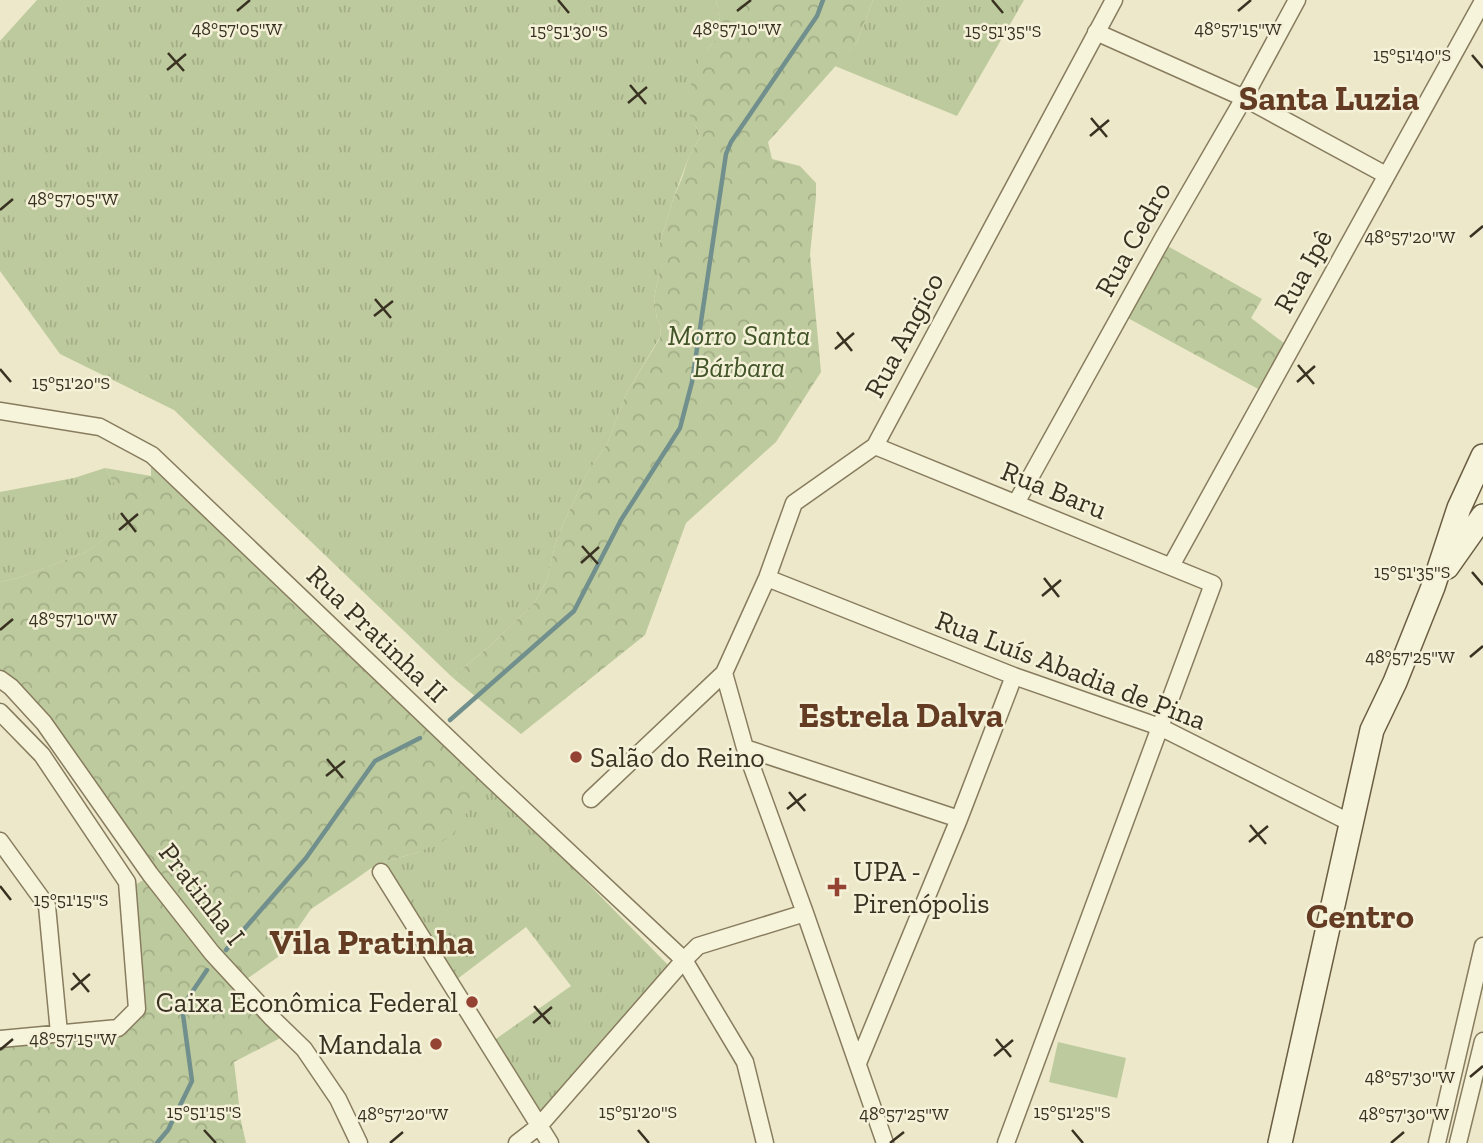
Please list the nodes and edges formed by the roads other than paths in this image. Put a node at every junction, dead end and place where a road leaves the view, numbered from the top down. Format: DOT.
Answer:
graph roads {
  1 [pos="1114,0"];
  2 [pos="1297,0"];
  3 [pos="1483,1"];
  4 [pos="1096,32"];
  5 [pos="1244,99"];
  6 [pos="1386,175"];
  7 [pos="0,411"];
  8 [pos="875,446"];
  9 [pos="1483,456"];
  10 [pos="1016,503"];
  11 [pos="1459,508"];
  12 [pos="1482,520"];
  13 [pos="1171,566"];
  14 [pos="767,578"];
  15 [pos="1433,587"];
  16 [pos="724,673"];
  17 [pos="1014,677"];
  18 [pos="4,687"];
  19 [pos="0,712"];
  20 [pos="1160,727"];
  21 [pos="745,748"];
  22 [pos="591,799"];
  23 [pos="959,819"];
  24 [pos="1351,823"];
  25 [pos="0,841"];
  26 [pos="381,872"];
  27 [pos="805,913"];
  28 [pos="1483,946"];
  29 [pos="684,960"];
  30 [pos="59,1033"];
  31 [pos="0,1039"];
  32 [pos="1483,1041"];
  33 [pos="858,1063"];
  34 [pos="540,1126"];
  35 [pos="359,1143"];
  36 [pos="517,1143"];
  37 [pos="550,1143"];
  38 [pos="765,1143"];
  39 [pos="885,1143"];
  40 [pos="1006,1143"];
  41 [pos="1280,1143"];
  42 [pos="1437,1143"];
  43 [pos="1458,1143"];
  1 -- 4 [label="street, Rua Angico"];
  2 -- 5 [label="street, Rua Cedro"];
  3 -- 6 [label="street, Rua Ipê"];
  4 -- 5 [label="street"];
  4 -- 8 [label="street, Rua Angico"];
  5 -- 6 [label="street"];
  5 -- 10 [label="street, Rua Cedro"];
  6 -- 13 [label="street, Rua Ipê"];
  7 -- 29 [label="street, Rua Pratinha II"];
  8 -- 10 [label="street, Rua Baru"];
  8 -- 14 [label="street, Rua Angico"];
  9 -- 11 [label="street"];
  10 -- 13 [label="street, Rua Baru"];
  11 -- 12 [label="street"];
  11 -- 15 [label="street"];
  12 -- 15 [label="street"];
  13 -- 20 [label="street, Rua Baru"];
  14 -- 16 [label="street, Rua Angico"];
  14 -- 17 [label="street, Rua Luís Abadia de Pina"];
  15 -- 24 [label="street"];
  16 -- 21 [label="street"];
  16 -- 22 [label="street"];
  17 -- 20 [label="street, Rua Luís Abadia de Pina"];
  17 -- 23 [label="street"];
  18 -- 35 [label="street, Pratinha I"];
  19 -- 30 [label="street"];
  20 -- 24 [label="street, Rua Luís Abadia de Pina"];
  20 -- 40 [label="street"];
  21 -- 23 [label="street"];
  21 -- 27 [label="street"];
  23 -- 33 [label="street"];
  24 -- 41 [label="street"];
  25 -- 30 [label="street"];
  26 -- 34 [label="street"];
  27 -- 29 [label="street"];
  27 -- 33 [label="street"];
  28 -- 42 [label="street"];
  29 -- 34 [label="street"];
  29 -- 38 [label="street, Rua Pratinha II"];
  30 -- 31 [label="street"];
  32 -- 43 [label="street"];
  33 -- 39 [label="street"];
  34 -- 36 [label="street"];
  34 -- 37 [label="street"];
}
